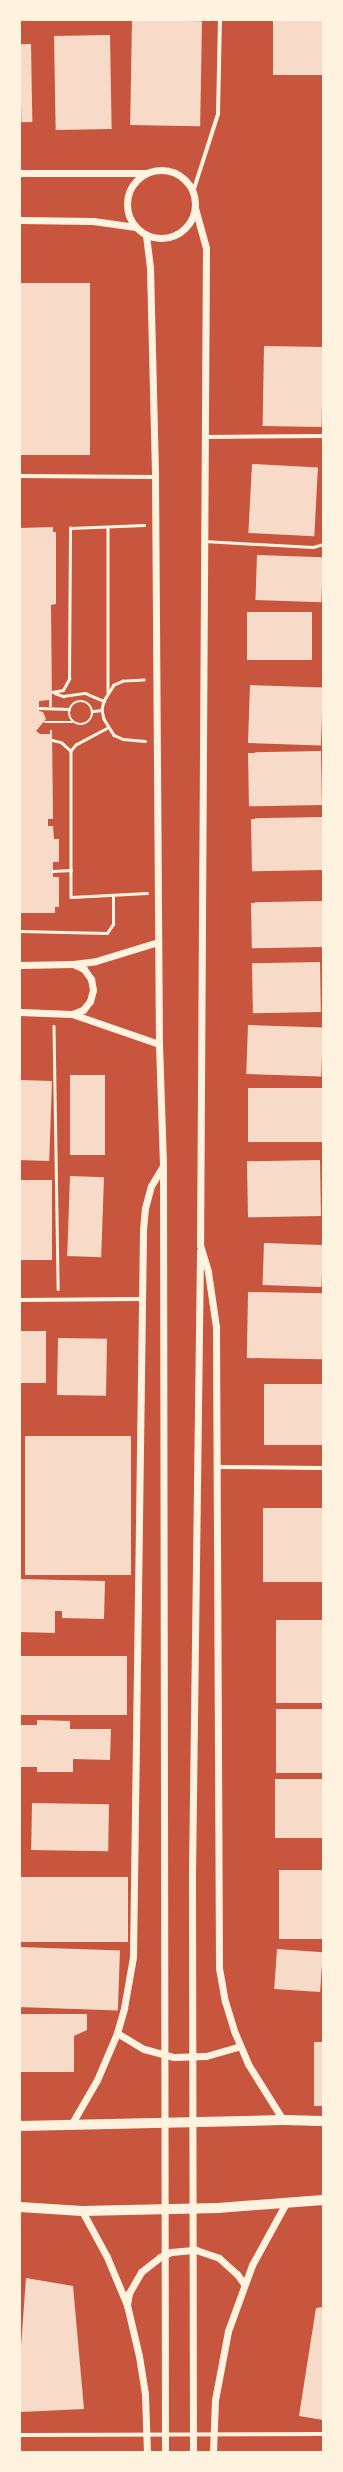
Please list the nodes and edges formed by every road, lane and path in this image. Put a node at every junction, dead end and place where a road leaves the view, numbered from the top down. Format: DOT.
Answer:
graph roads {
  1 [pos="220,20"];
  2 [pos="146,173"];
  3 [pos="20,174"];
  4 [pos="193,192"];
  5 [pos="195,208"];
  6 [pos="20,220"];
  7 [pos="136,227"];
  8 [pos="146,235"];
  9 [pos="323,436"];
  10 [pos="204,437"];
  11 [pos="20,476"];
  12 [pos="155,477"];
  13 [pos="156,524"];
  14 [pos="108,527"];
  15 [pos="204,542"];
  16 [pos="323,544"];
  17 [pos="156,680"];
  18 [pos="108,692"];
  19 [pos="104,701"];
  20 [pos="39,708"];
  21 [pos="69,709"];
  22 [pos="102,710"];
  23 [pos="93,711"];
  24 [pos="45,722"];
  25 [pos="72,722"];
  26 [pos="108,728"];
  27 [pos="52,740"];
  28 [pos="156,742"];
  29 [pos="72,751"];
  30 [pos="71,870"];
  31 [pos="53,871"];
  32 [pos="158,893"];
  33 [pos="113,896"];
  34 [pos="20,931"];
  35 [pos="158,942"];
  36 [pos="73,964"];
  37 [pos="20,965"];
  38 [pos="20,1012"];
  39 [pos="54,1013"];
  40 [pos="72,1014"];
  41 [pos="159,1044"];
  42 [pos="163,1166"];
  43 [pos="200,1245"];
  44 [pos="142,1299"];
  45 [pos="20,1300"];
  46 [pos="58,1300"];
  47 [pos="215,1467"];
  48 [pos="323,1468"];
  49 [pos="117,2032"];
  50 [pos="240,2046"];
  51 [pos="283,2120"];
  52 [pos="323,2121"];
  53 [pos="71,2125"];
  54 [pos="20,2126"];
  55 [pos="323,2200"];
  56 [pos="286,2203"];
  57 [pos="20,2207"];
  58 [pos="82,2211"];
  59 [pos="244,2284"];
  60 [pos="127,2305"];
  61 [pos="213,2434"];
  62 [pos="323,2434"];
  63 [pos="20,2435"];
  64 [pos="146,2435"];
  65 [pos="146,2452"];
  66 [pos="164,2452"];
  67 [pos="193,2452"];
  68 [pos="213,2452"];
  1 -- 4 [label="street"];
  2 -- 3 [label="street"];
  2 -- 4 [label="street"];
  2 -- 7 [label="street"];
  4 -- 5 [label="street"];
  5 -- 8 [label="street"];
  5 -- 10 [label="street"];
  6 -- 7 [label="street"];
  7 -- 8 [label="street"];
  8 -- 12 [label="street"];
  9 -- 10 [label="street"];
  10 -- 15 [label="street"];
  11 -- 12 [label="street"];
  12 -- 13 [label="street"];
  13 -- 14 [label="path"];
  13 -- 17 [label="street"];
  14 -- 18 [label="path"];
  14 -- 19 [label="path"];
  15 -- 16 [label="lane"];
  15 -- 43 [label="street"];
  17 -- 18 [label="path"];
  17 -- 28 [label="street"];
  18 -- 19 [label="path"];
  19 -- 22 [label="path"];
  20 -- 21 [label="path"];
  21 -- 23 [label="path"];
  21 -- 25 [label="path"];
  22 -- 23 [label="path"];
  22 -- 26 [label="path"];
  23 -- 25 [label="path"];
  24 -- 25 [label="path"];
  26 -- 28 [label="path"];
  26 -- 29 [label="path"];
  27 -- 29 [label="path"];
  28 -- 32 [label="street"];
  29 -- 30 [label="path"];
  30 -- 31 [label="path"];
  30 -- 33 [label="path"];
  32 -- 33 [label="path"];
  32 -- 35 [label="street"];
  33 -- 34 [label="path"];
  35 -- 36 [label="street"];
  35 -- 41 [label="street"];
  36 -- 37 [label="street"];
  36 -- 40 [label="street"];
  38 -- 39 [label="street"];
  39 -- 40 [label="street"];
  39 -- 46 [label="path"];
  40 -- 41 [label="street"];
  41 -- 42 [label="street"];
  42 -- 44 [label="street"];
  42 -- 66 [label="street"];
  43 -- 47 [label="street"];
  43 -- 67 [label="street"];
  44 -- 46 [label="street"];
  44 -- 49 [label="street"];
  45 -- 46 [label="street"];
  47 -- 48 [label="street"];
  47 -- 50 [label="street"];
  49 -- 50 [label="street"];
  49 -- 53 [label="street"];
  50 -- 51 [label="street"];
  51 -- 52 [label="main road"];
  51 -- 53 [label="main road"];
  53 -- 54 [label="main road"];
  55 -- 56 [label="main road"];
  56 -- 58 [label="main road"];
  56 -- 59 [label="street"];
  57 -- 58 [label="main road"];
  58 -- 60 [label="street"];
  59 -- 60 [label="street"];
  59 -- 61 [label="street"];
  60 -- 64 [label="street"];
  61 -- 62 [label="street"];
  61 -- 64 [label="street"];
  61 -- 68 [label="street"];
  63 -- 64 [label="street"];
  64 -- 65 [label="street"];
}
